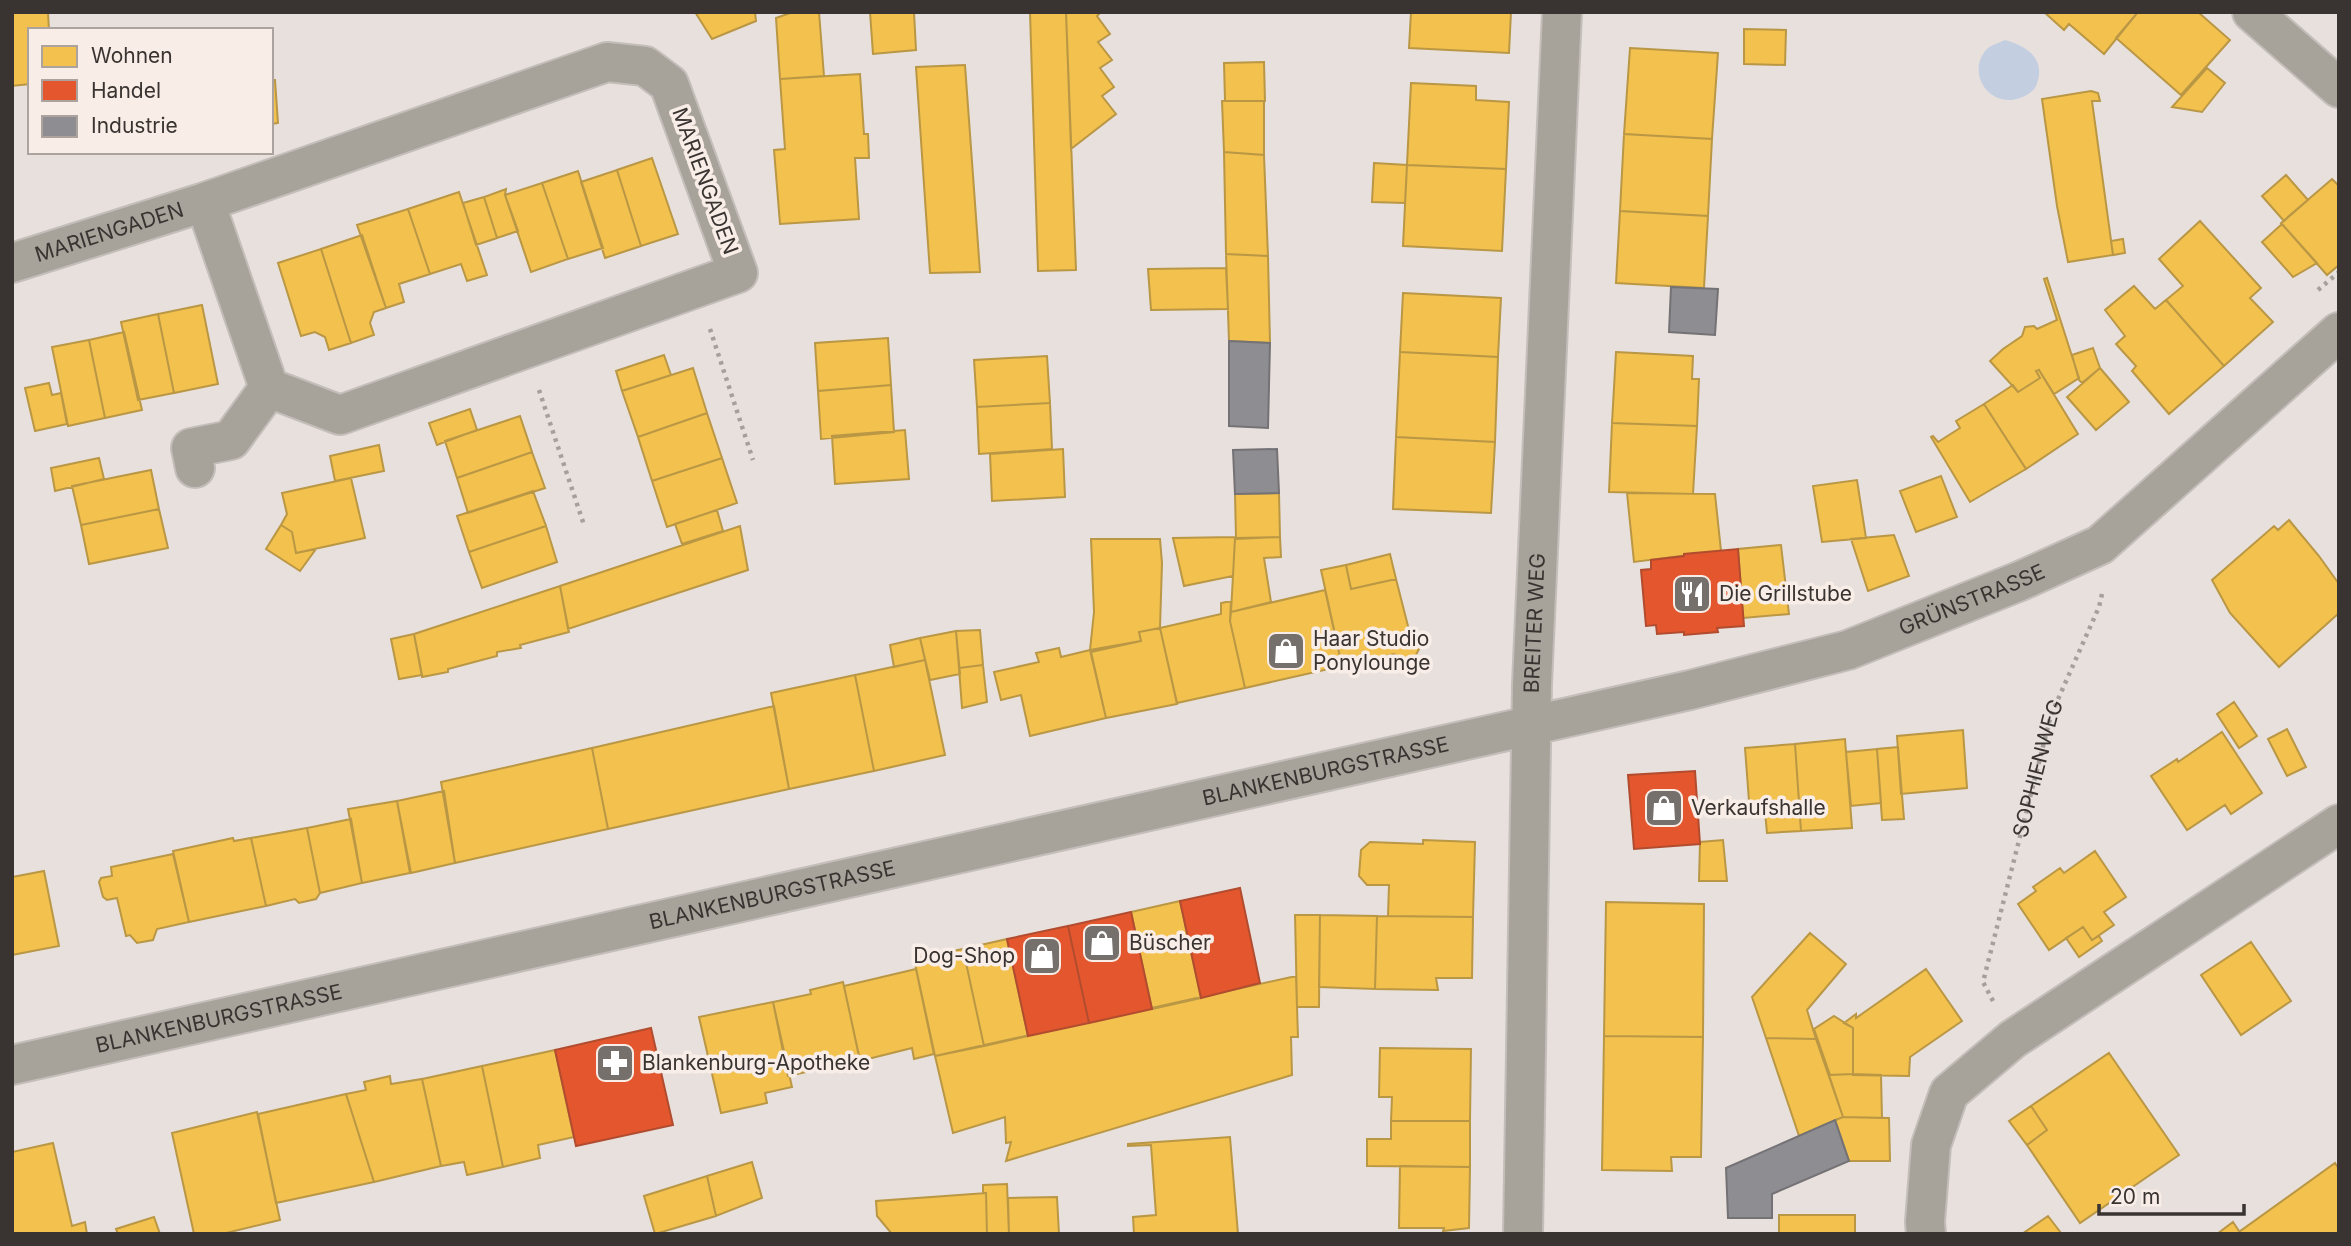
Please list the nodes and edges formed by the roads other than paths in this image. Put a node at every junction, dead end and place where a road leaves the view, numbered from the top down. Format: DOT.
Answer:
graph roads {
  1 [pos="1562,12"];
  2 [pos="2252,12"];
  3 [pos="2339,88"];
  4 [pos="205,202"];
  5 [pos="12,263"];
  6 [pos="2339,332"];
  7 [pos="268,388"];
  8 [pos="195,468"];
  9 [pos="1531,725"];
  10 [pos="2339,824"];
  11 [pos="12,1065"];
  12 [pos="1523,1234"];
  13 [pos="1926,1234"];
  1 -- 9 [label="street, BREITER WEG"];
  2 -- 3 [label="street"];
  4 -- 5 [label="street, MARIENGADEN"];
  4 -- 7 [label="street, MARIENGADEN"];
  4 -- 7 [label="street, MARIENGADEN"];
  6 -- 9 [label="street, GRÜNSTRASSE"];
  7 -- 8 [label="street"];
  9 -- 11 [label="street, BLANKENBURGSTRASSE"];
  9 -- 12 [label="street, BREITER WEG"];
  10 -- 13 [label="street"];
}
